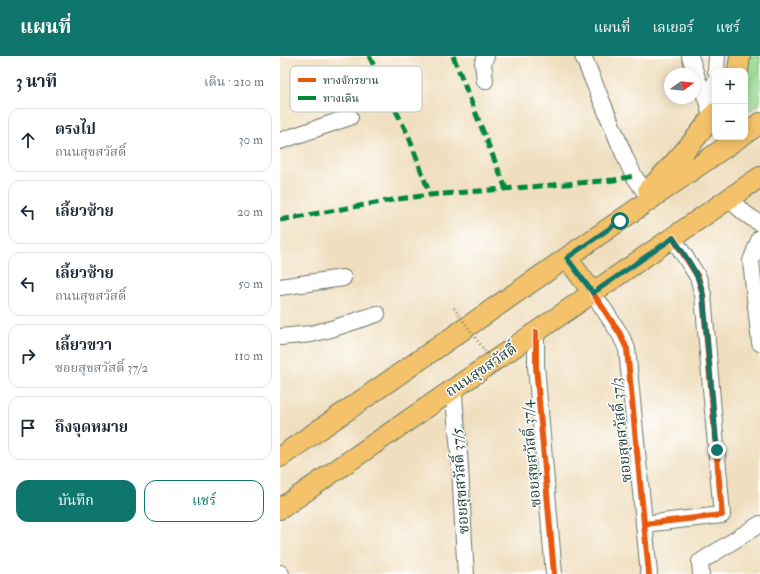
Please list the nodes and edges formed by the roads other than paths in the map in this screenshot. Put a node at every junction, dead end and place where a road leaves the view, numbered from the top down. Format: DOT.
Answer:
graph roads {
  1 [pos="486,56"];
  2 [pos="583,56"];
  3 [pos="690,56"];
  4 [pos="717,56"];
  5 [pos="740,56"];
  6 [pos="716,68"];
  7 [pos="738,68"];
  8 [pos="485,81"];
  9 [pos="712,104"];
  10 [pos="711,115"];
  11 [pos="350,117"];
  12 [pos="760,123"];
  13 [pos="748,132"];
  14 [pos="736,140"];
  15 [pos="280,141"];
  16 [pos="760,177"];
  17 [pos="645,192"];
  18 [pos="730,199"];
  19 [pos="620,221"];
  20 [pos="760,223"];
  21 [pos="673,238"];
  22 [pos="760,238"];
  23 [pos="567,258"];
  24 [pos="343,278"];
  25 [pos="280,287"];
  26 [pos="593,293"];
  27 [pos="377,314"];
  28 [pos="536,332"];
  29 [pos="280,337"];
  30 [pos="760,343"];
  31 [pos="454,389"];
  32 [pos="280,457"];
  33 [pos="280,509"];
  34 [pos="644,524"];
  35 [pos="760,524"];
  36 [pos="466,574"];
  37 [pos="554,574"];
  38 [pos="648,574"];
  39 [pos="702,574"];
  1 -- 8 [label="street"];
  2 -- 17 [label="street"];
  3 -- 10 [label="street"];
  4 -- 6 [label="street"];
  5 -- 7 [label="main road"];
  9 -- 10 [label="street"];
  10 -- 17 [label="main road"];
  11 -- 15 [label="street"];
  12 -- 13 [label="main road"];
  14 -- 19 [label="main road"];
  16 -- 18 [label="main road, ถนนสุขสวัสดิ์"];
  17 -- 19 [label="main road"];
  18 -- 20 [label="street"];
  18 -- 21 [label="main road, ถนนสุขสวัสดิ์"];
  19 -- 23 [label="main road"];
  21 -- 26 [label="main road, ถนนสุขสวัสดิ์"];
  21 -- 34 [label="street"];
  22 -- 30 [label="street"];
  23 -- 26 [label="main road"];
  23 -- 32 [label="main road"];
  24 -- 25 [label="street"];
  26 -- 28 [label="main road, ถนนสุขสวัสดิ์"];
  26 -- 34 [label="street, ซอยสุขสวัสดิ์ 37/3"];
  27 -- 29 [label="street"];
  28 -- 31 [label="main road, ถนนสุขสวัสดิ์"];
  28 -- 37 [label="street, ซอยสุขสวัสดิ์ 37/4"];
  31 -- 33 [label="main road, ถนนสุขสวัสดิ์"];
  31 -- 36 [label="street, ซอยสุขสวัสดิ์ 37/5"];
  34 -- 38 [label="street, ซอยสุขสวัสดิ์ 37/3"];
  35 -- 39 [label="street"];
}
